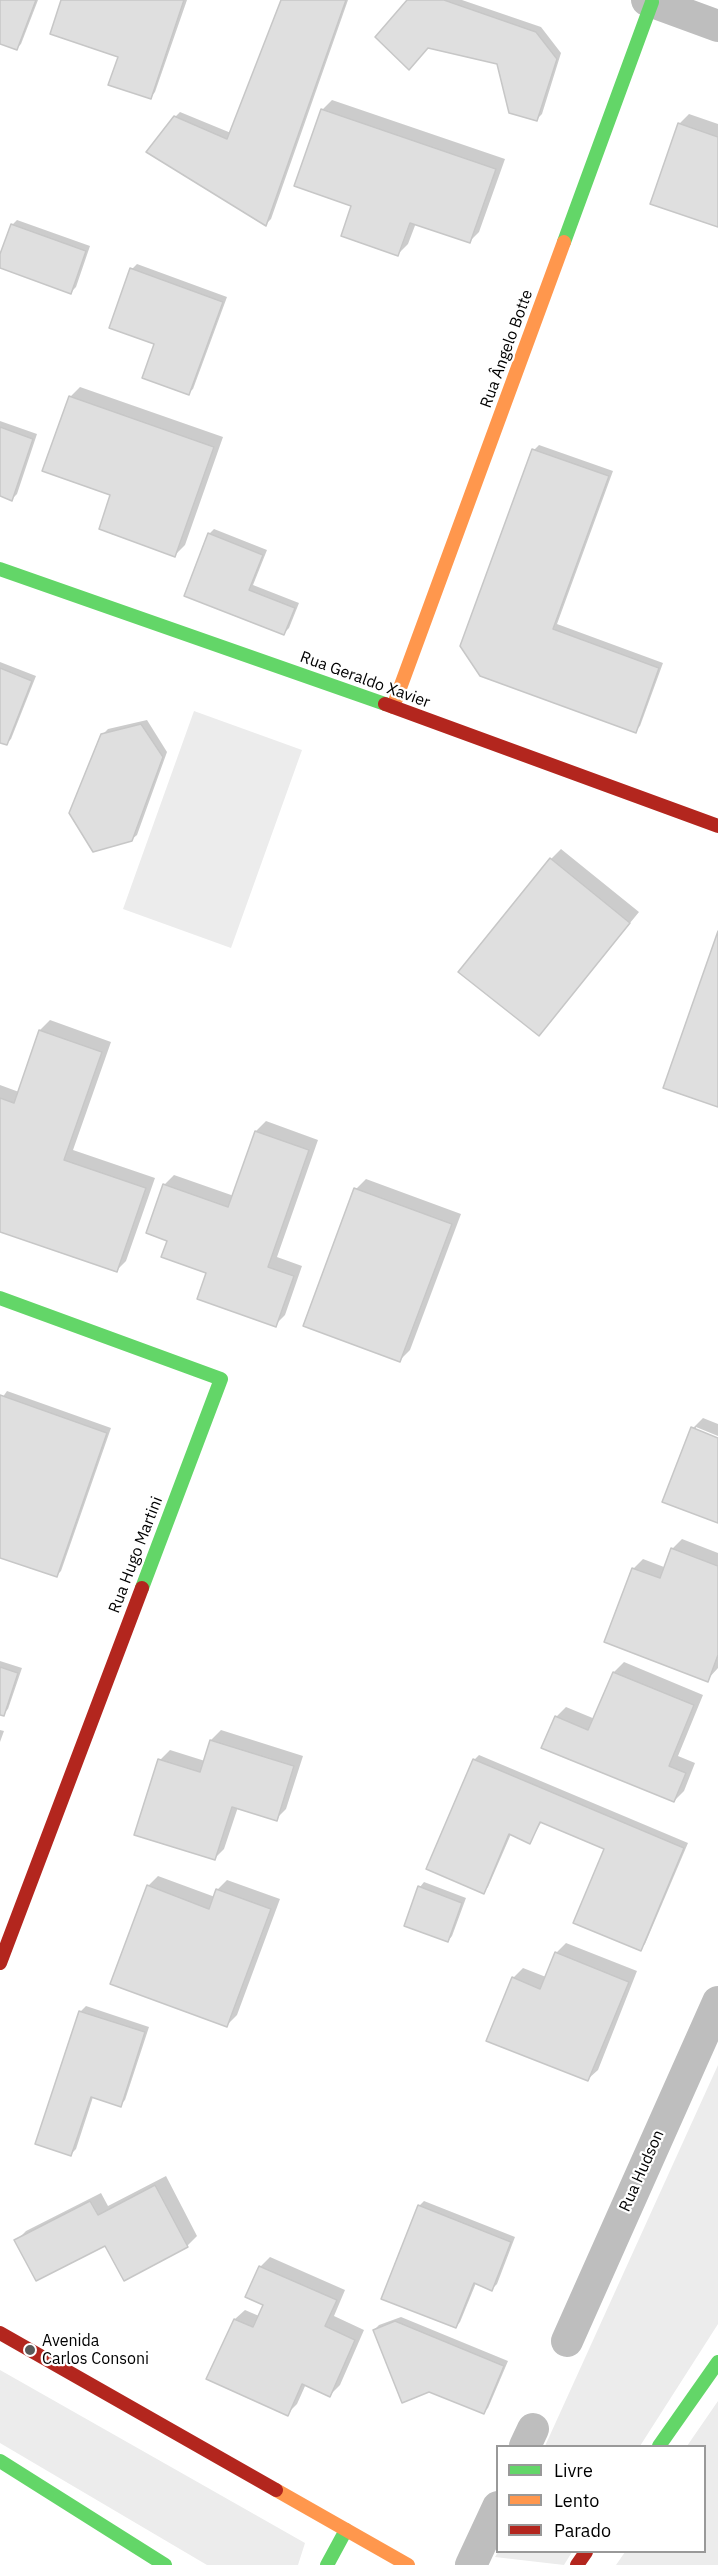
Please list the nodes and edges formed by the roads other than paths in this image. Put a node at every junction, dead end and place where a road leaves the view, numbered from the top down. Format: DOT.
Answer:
graph roads {
  1 [pos="649,1"];
  2 [pos="718,26"];
  3 [pos="0,569"];
  4 [pos="393,707"];
  5 [pos="718,826"];
  6 [pos="0,1298"];
  7 [pos="0,1963"];
  8 [pos="718,2002"];
  9 [pos="0,2332"];
  10 [pos="567,2341"];
  11 [pos="718,2362"];
  12 [pos="660,2445"];
  13 [pos="0,2461"];
  14 [pos="496,2511"];
  15 [pos="346,2530"];
  16 [pos="165,2565"];
  17 [pos="327,2565"];
  18 [pos="408,2565"];
  19 [pos="471,2565"];
  1 -- 2 [label="street"];
  1 -- 4 [label="street, Rua Ângelo Botte"];
  3 -- 4 [label="street, Rua Geraldo Xavier"];
  4 -- 5 [label="street, Rua Geraldo Xavier"];
  6 -- 7 [label="street, Rua Hugo Martini"];
  8 -- 10 [label="street, Rua Hudson"];
  9 -- 15 [label="street"];
  11 -- 12 [label="street"];
  13 -- 16 [label="street"];
  14 -- 19 [label="street"];
  15 -- 17 [label="street"];
  15 -- 18 [label="street"];
}
